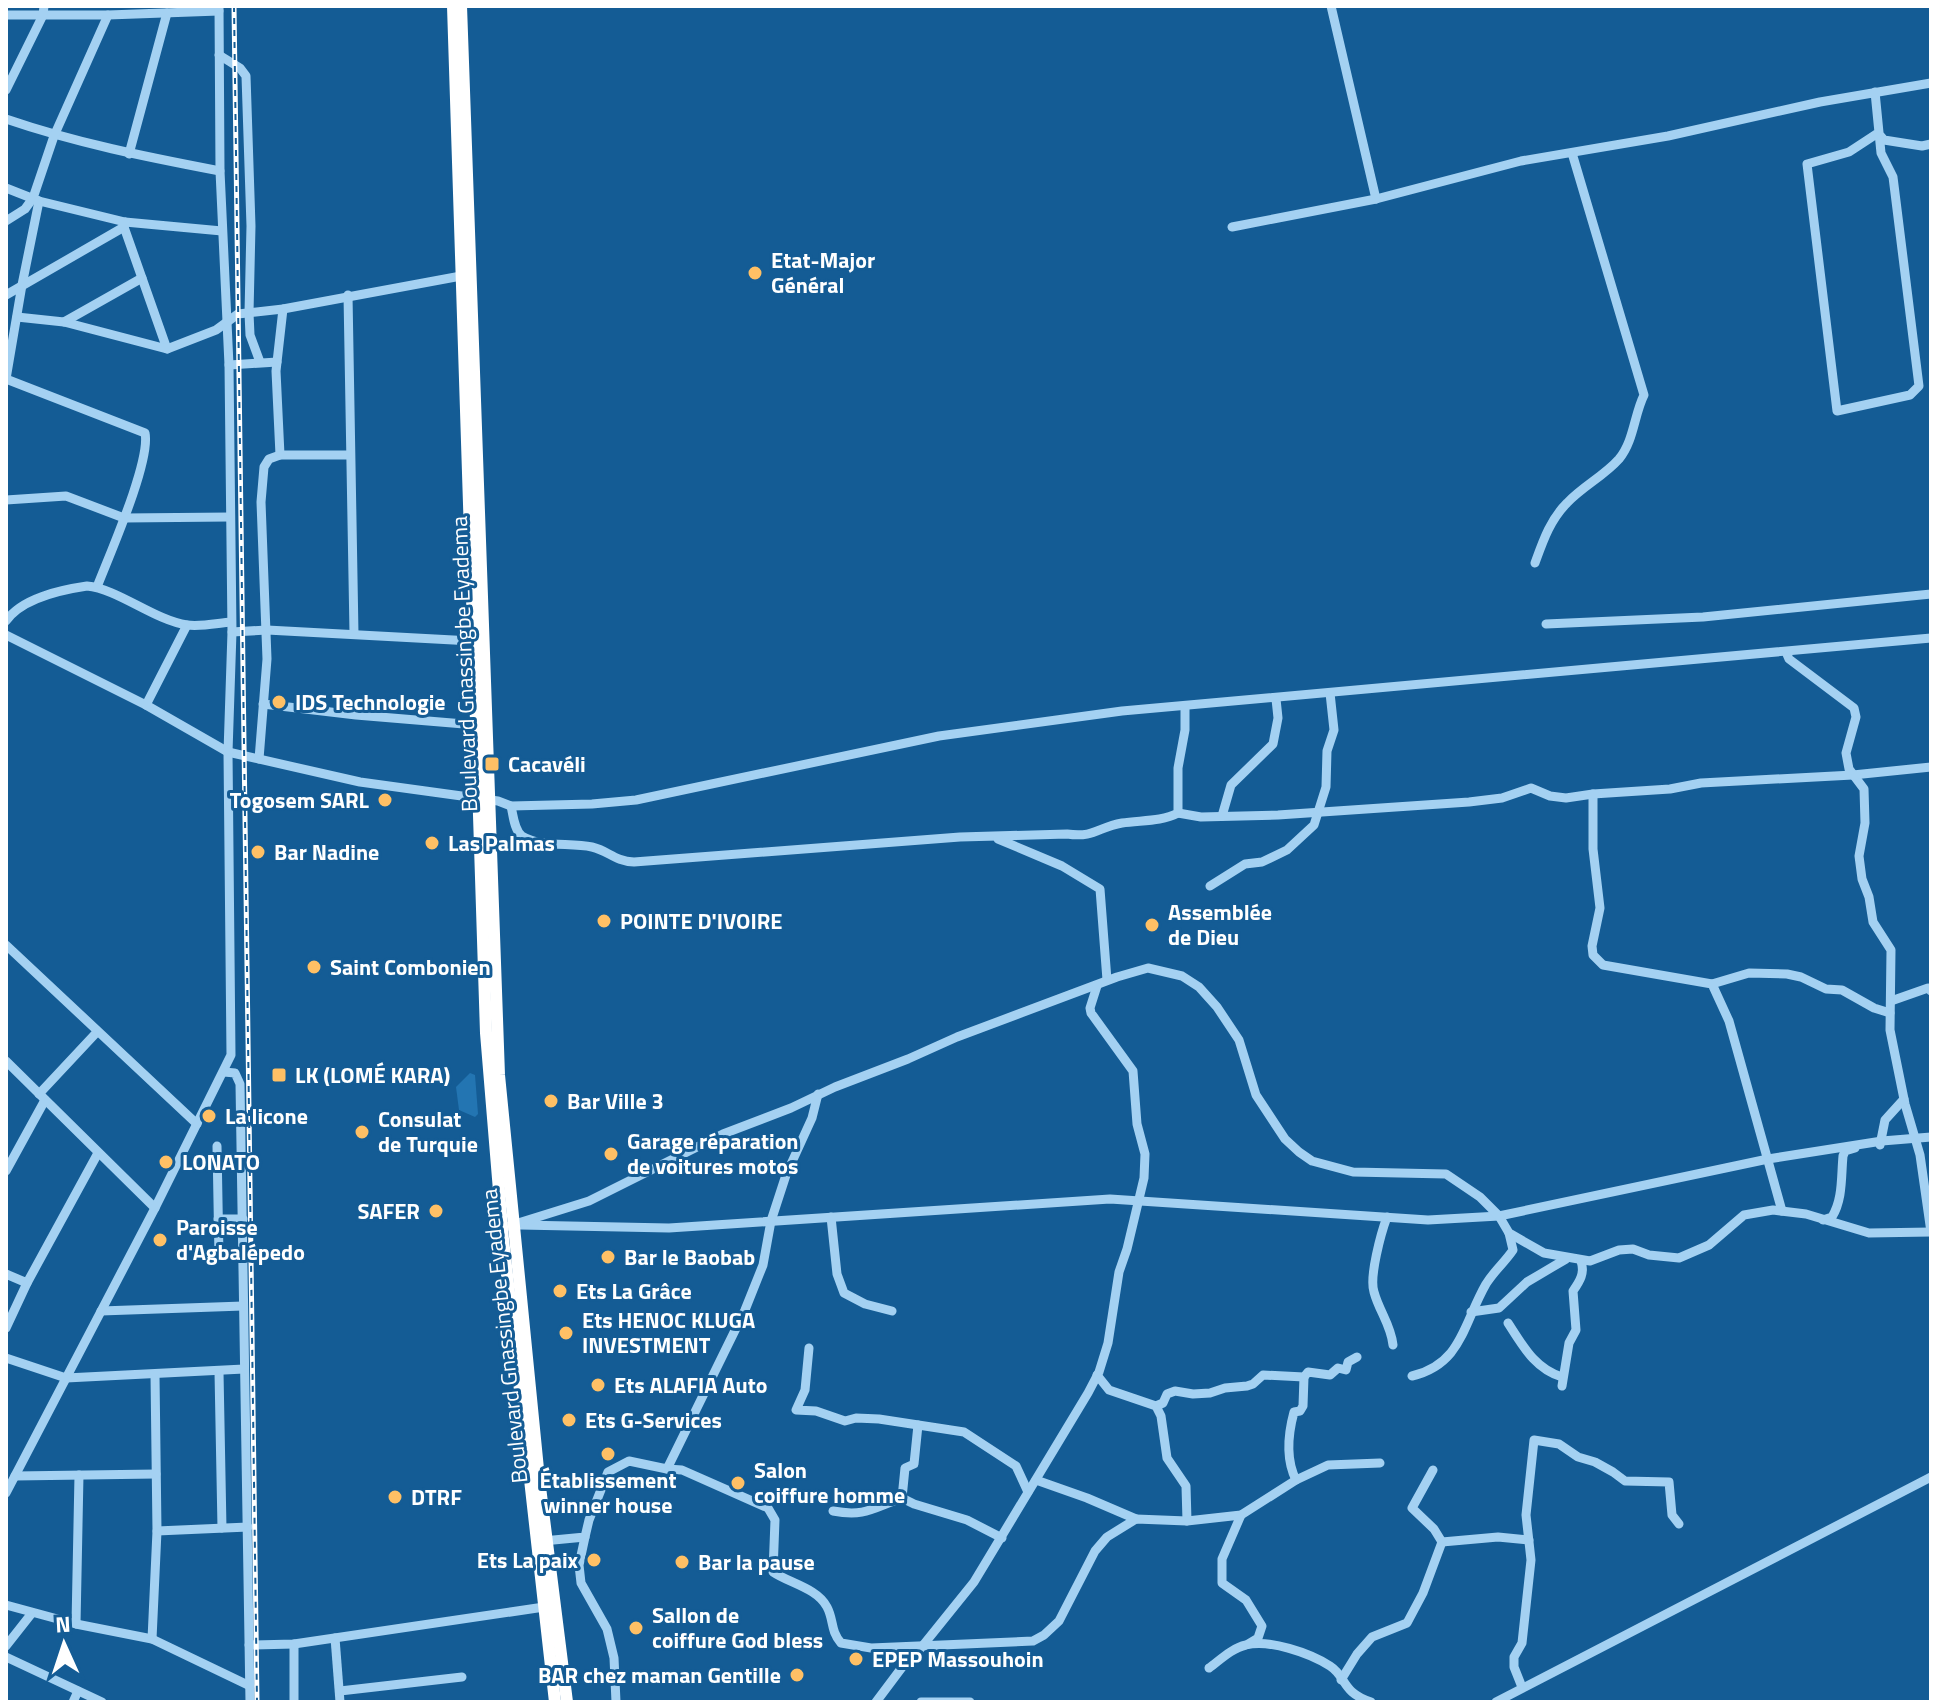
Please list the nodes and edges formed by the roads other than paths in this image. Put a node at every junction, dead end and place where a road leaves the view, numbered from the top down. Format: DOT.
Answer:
graph roads {
  1 [pos="453,6"];
  2 [pos="461,6"];
  3 [pos="1331,6"];
  4 [pos="219,8"];
  5 [pos="44,11"];
  6 [pos="167,13"];
  7 [pos="6,15"];
  8 [pos="108,15"];
  9 [pos="219,55"];
  10 [pos="1931,83"];
  11 [pos="6,90"];
  12 [pos="1875,92"];
  13 [pos="6,119"];
  14 [pos="1878,133"];
  15 [pos="54,136"];
  16 [pos="1931,144"];
  17 [pos="1572,153"];
  18 [pos="129,154"];
  19 [pos="220,171"];
  20 [pos="6,188"];
  21 [pos="1376,199"];
  22 [pos="36,200"];
  23 [pos="6,221"];
  24 [pos="124,225"];
  25 [pos="1232,227"];
  26 [pos="222,231"];
  27 [pos="461,276"];
  28 [pos="142,278"];
  29 [pos="22,285"];
  30 [pos="6,295"];
  31 [pos="348,295"];
  32 [pos="283,309"];
  33 [pos="249,313"];
  34 [pos="17,317"];
  35 [pos="226,321"];
  36 [pos="64,322"];
  37 [pos="167,349"];
  38 [pos="260,362"];
  39 [pos="277,362"];
  40 [pos="229,365"];
  41 [pos="6,379"];
  42 [pos="1919,386"];
  43 [pos="1931,387"];
  44 [pos="280,455"];
  45 [pos="350,455"];
  46 [pos="6,500"];
  47 [pos="230,517"];
  48 [pos="124,518"];
  49 [pos="1535,563"];
  50 [pos="97,587"];
  51 [pos="1931,594"];
  52 [pos="6,621"];
  53 [pos="1546,624"];
  54 [pos="187,625"];
  55 [pos="232,627"];
  56 [pos="267,630"];
  57 [pos="354,634"];
  58 [pos="6,635"];
  59 [pos="1931,638"];
  60 [pos="472,641"];
  61 [pos="1786,652"];
  62 [pos="1330,693"];
  63 [pos="1276,699"];
  64 [pos="263,704"];
  65 [pos="146,705"];
  66 [pos="1185,707"];
  67 [pos="476,725"];
  68 [pos="228,752"];
  69 [pos="259,759"];
  70 [pos="1931,767"];
  71 [pos="1853,775"];
  72 [pos="1593,794"];
  73 [pos="483,800"];
  74 [pos="511,806"];
  75 [pos="1320,812"];
  76 [pos="1178,813"];
  77 [pos="1222,816"];
  78 [pos="991,836"];
  79 [pos="1210,886"];
  80 [pos="6,945"];
  81 [pos="1107,980"];
  82 [pos="1712,984"];
  83 [pos="1097,986"];
  84 [pos="1931,991"];
  85 [pos="1891,1001"];
  86 [pos="1890,1013"];
  87 [pos="97,1032"];
  88 [pos="6,1061"];
  89 [pos="224,1072"];
  90 [pos="818,1094"];
  91 [pos="42,1097"];
  92 [pos="1904,1099"];
  93 [pos="197,1124"];
  94 [pos="1931,1137"];
  95 [pos="1915,1138"];
  96 [pos="1881,1141"];
  97 [pos="217,1146"];
  98 [pos="98,1153"];
  99 [pos="1768,1159"];
  100 [pos="6,1171"];
  101 [pos="1138,1202"];
  102 [pos="155,1208"];
  103 [pos="1782,1211"];
  104 [pos="1499,1216"];
  105 [pos="831,1217"];
  106 [pos="1387,1217"];
  107 [pos="218,1219"];
  108 [pos="243,1219"];
  109 [pos="1823,1220"];
  110 [pos="771,1221"];
  111 [pos="507,1226"];
  112 [pos="1931,1232"];
  113 [pos="1509,1233"];
  114 [pos="219,1257"];
  115 [pos="1566,1259"];
  116 [pos="1581,1261"];
  117 [pos="6,1274"];
  118 [pos="27,1283"];
  119 [pos="243,1306"];
  120 [pos="101,1311"];
  121 [pos="892,1311"];
  122 [pos="1471,1312"];
  123 [pos="1508,1323"];
  124 [pos="6,1328"];
  125 [pos="1393,1345"];
  126 [pos="809,1348"];
  127 [pos="1357,1357"];
  128 [pos="6,1358"];
  129 [pos="244,1369"];
  130 [pos="219,1372"];
  131 [pos="155,1375"];
  132 [pos="1097,1375"];
  133 [pos="1412,1376"];
  134 [pos="1304,1377"];
  135 [pos="66,1378"];
  136 [pos="1156,1406"];
  137 [pos="918,1425"];
  138 [pos="1380,1463"];
  139 [pos="667,1469"];
  140 [pos="1433,1470"];
  141 [pos="156,1474"];
  142 [pos="79,1475"];
  143 [pos="15,1476"];
  144 [pos="1931,1477"];
  145 [pos="1036,1480"];
  146 [pos="1296,1480"];
  147 [pos="1028,1492"];
  148 [pos="6,1493"];
  149 [pos="902,1498"];
  150 [pos="833,1511"];
  151 [pos="1241,1515"];
  152 [pos="1136,1519"];
  153 [pos="1187,1521"];
  154 [pos="1679,1524"];
  155 [pos="248,1527"];
  156 [pos="222,1528"];
  157 [pos="157,1531"];
  158 [pos="585,1537"];
  159 [pos="1002,1538"];
  160 [pos="1529,1540"];
  161 [pos="541,1541"];
  162 [pos="1442,1542"];
  163 [pos="6,1605"];
  164 [pos="544,1607"];
  165 [pos="32,1613"];
  166 [pos="76,1624"];
  167 [pos="335,1638"];
  168 [pos="152,1639"];
  169 [pos="294,1644"];
  170 [pos="1248,1644"];
  171 [pos="249,1645"];
  172 [pos="6,1646"];
  173 [pos="922,1646"];
  174 [pos="6,1657"];
  175 [pos="1209,1668"];
  176 [pos="462,1677"];
  177 [pos="1341,1680"];
  178 [pos="250,1686"];
  179 [pos="1522,1687"];
  180 [pos="78,1691"];
  181 [pos="340,1697"];
  182 [pos="1356,1700"];
  183 [pos="880,1701"];
  184 [pos="73,1702"];
  185 [pos="102,1702"];
  186 [pos="250,1702"];
  187 [pos="294,1702"];
  188 [pos="555,1702"];
  189 [pos="567,1702"];
  190 [pos="616,1702"];
  191 [pos="921,1702"];
  192 [pos="970,1702"];
  193 [pos="1371,1702"];
  194 [pos="1496,1702"];
  1 -- 27 [label="highway, Boulevard Gnassingbe Eyadema"];
  2 -- 73 [label="highway, Boulevard Gnassingbe Eyadema"];
  3 -- 21 [label="street"];
  4 -- 6 [label="street"];
  4 -- 9 [label="street"];
  5 -- 7 [label="street"];
  5 -- 8 [label="street"];
  5 -- 11 [label="street"];
  6 -- 8 [label="street"];
  6 -- 18 [label="street"];
  8 -- 15 [label="street"];
  9 -- 19 [label="street"];
  9 -- 33 [label="street"];
  10 -- 12 [label="street"];
  12 -- 14 [label="street"];
  12 -- 17 [label="street"];
  13 -- 15 [label="street"];
  14 -- 16 [label="street"];
  14 -- 42 [label="street"];
  14 -- 42 [label="street"];
  15 -- 18 [label="street"];
  15 -- 22 [label="street"];
  17 -- 21 [label="street"];
  17 -- 49 [label="street"];
  18 -- 19 [label="street"];
  19 -- 26 [label="street"];
  20 -- 22 [label="street"];
  21 -- 25 [label="street"];
  22 -- 23 [label="street"];
  22 -- 24 [label="street"];
  22 -- 29 [label="street"];
  24 -- 26 [label="street"];
  24 -- 28 [label="street"];
  24 -- 29 [label="street"];
  26 -- 35 [label="street"];
  27 -- 31 [label="street"];
  27 -- 60 [label="highway, Boulevard Gnassingbe Eyadema"];
  28 -- 36 [label="street"];
  28 -- 37 [label="street"];
  29 -- 30 [label="street"];
  29 -- 34 [label="street"];
  31 -- 32 [label="street"];
  31 -- 45 [label="street"];
  32 -- 33 [label="street"];
  32 -- 39 [label="street"];
  33 -- 35 [label="street"];
  33 -- 38 [label="street"];
  34 -- 36 [label="street"];
  34 -- 41 [label="street"];
  35 -- 37 [label="street"];
  35 -- 40 [label="street"];
  36 -- 37 [label="street"];
  38 -- 39 [label="street"];
  38 -- 40 [label="street"];
  39 -- 44 [label="street"];
  40 -- 47 [label="street"];
  41 -- 48 [label="street"];
  42 -- 43 [label="street"];
  44 -- 45 [label="street"];
  44 -- 56 [label="street"];
  45 -- 57 [label="street"];
  46 -- 48 [label="street"];
  47 -- 48 [label="street"];
  47 -- 55 [label="street"];
  48 -- 50 [label="street"];
  50 -- 52 [label="street"];
  50 -- 54 [label="street"];
  51 -- 53 [label="street"];
  54 -- 55 [label="street"];
  54 -- 65 [label="street"];
  55 -- 56 [label="street"];
  55 -- 68 [label="street"];
  56 -- 57 [label="street"];
  56 -- 64 [label="street"];
  57 -- 60 [label="street"];
  58 -- 65 [label="street"];
  59 -- 61 [label="street"];
  60 -- 67 [label="highway, Boulevard Gnassingbe Eyadema"];
  61 -- 62 [label="street"];
  61 -- 71 [label="street"];
  62 -- 63 [label="street"];
  62 -- 75 [label="street"];
  63 -- 66 [label="street"];
  63 -- 77 [label="street"];
  64 -- 67 [label="street"];
  64 -- 69 [label="street"];
  65 -- 68 [label="street"];
  66 -- 74 [label="street"];
  66 -- 76 [label="street"];
  67 -- 73 [label="highway, Boulevard Gnassingbe Eyadema"];
  68 -- 69 [label="street"];
  68 -- 89 [label="street"];
  69 -- 73 [label="street"];
  70 -- 71 [label="street"];
  71 -- 72 [label="street"];
  71 -- 85 [label="street"];
  72 -- 75 [label="street"];
  72 -- 82 [label="street"];
  73 -- 74 [label="street"];
  73 -- 111 [label="highway, Boulevard Gnassingbe Eyadema"];
  74 -- 78 [label="street"];
  75 -- 77 [label="street"];
  75 -- 79 [label="street"];
  76 -- 77 [label="street"];
  76 -- 78 [label="street"];
  78 -- 81 [label="street"];
  80 -- 87 [label="street"];
  81 -- 83 [label="street"];
  81 -- 104 [label="street"];
  82 -- 86 [label="street"];
  82 -- 99 [label="street"];
  83 -- 90 [label="street"];
  83 -- 101 [label="street"];
  84 -- 85 [label="street"];
  85 -- 86 [label="street"];
  86 -- 92 [label="street"];
  87 -- 91 [label="street"];
  87 -- 93 [label="street"];
  88 -- 91 [label="street"];
  89 -- 93 [label="street"];
  89 -- 108 [label="street"];
  90 -- 110 [label="street"];
  90 -- 111 [label="street"];
  91 -- 98 [label="street"];
  91 -- 100 [label="street"];
  92 -- 95 [label="street"];
  92 -- 96 [label="street"];
  93 -- 102 [label="street"];
  94 -- 95 [label="street"];
  95 -- 96 [label="street"];
  95 -- 112 [label="street"];
  96 -- 99 [label="street"];
  96 -- 109 [label="street"];
  97 -- 107 [label="street"];
  98 -- 102 [label="street"];
  98 -- 118 [label="street"];
  99 -- 103 [label="street"];
  99 -- 104 [label="street"];
  101 -- 105 [label="street"];
  101 -- 106 [label="street"];
  101 -- 132 [label="street"];
  102 -- 120 [label="street"];
  103 -- 109 [label="street"];
  103 -- 116 [label="street"];
  104 -- 106 [label="street"];
  104 -- 113 [label="street"];
  105 -- 110 [label="street"];
  105 -- 121 [label="street"];
  106 -- 125 [label="street"];
  107 -- 108 [label="street"];
  107 -- 114 [label="street"];
  108 -- 119 [label="street"];
  109 -- 112 [label="street"];
  110 -- 111 [label="street"];
  110 -- 139 [label="street"];
  111 -- 161 [label="highway, Boulevard Gnassingbe Eyadema"];
  113 -- 115 [label="street"];
  113 -- 122 [label="street"];
  115 -- 116 [label="street"];
  115 -- 122 [label="street"];
  116 -- 123 [label="street"];
  117 -- 118 [label="street"];
  118 -- 124 [label="street"];
  119 -- 120 [label="street"];
  119 -- 129 [label="street"];
  120 -- 135 [label="street"];
  122 -- 133 [label="street"];
  126 -- 137 [label="street"];
  127 -- 134 [label="street"];
  128 -- 135 [label="street"];
  129 -- 130 [label="street"];
  129 -- 155 [label="street"];
  130 -- 131 [label="street"];
  130 -- 156 [label="street"];
  131 -- 135 [label="street"];
  131 -- 141 [label="street"];
  132 -- 136 [label="street"];
  132 -- 145 [label="street"];
  134 -- 136 [label="street"];
  134 -- 146 [label="street"];
  135 -- 143 [label="street"];
  136 -- 153 [label="street"];
  137 -- 147 [label="street"];
  137 -- 149 [label="street"];
  138 -- 146 [label="street"];
  139 -- 158 [label="street"];
  139 -- 173 [label="street"];
  140 -- 162 [label="street"];
  141 -- 142 [label="street"];
  141 -- 157 [label="street"];
  142 -- 143 [label="street"];
  142 -- 166 [label="street"];
  143 -- 148 [label="street"];
  144 -- 179 [label="street"];
  145 -- 147 [label="street"];
  145 -- 152 [label="street"];
  146 -- 151 [label="street"];
  147 -- 159 [label="street"];
  149 -- 150 [label="street"];
  149 -- 159 [label="street"];
  151 -- 153 [label="street"];
  151 -- 170 [label="street"];
  152 -- 153 [label="street"];
  152 -- 173 [label="street"];
  154 -- 160 [label="street"];
  155 -- 156 [label="street"];
  155 -- 171 [label="street"];
  156 -- 157 [label="street"];
  157 -- 168 [label="street"];
  158 -- 161 [label="street"];
  158 -- 190 [label="street"];
  159 -- 173 [label="street"];
  160 -- 162 [label="street"];
  160 -- 179 [label="street"];
  161 -- 164 [label="highway, Boulevard Gnassingbe Eyadema"];
  161 -- 189 [label="highway, Boulevard Gnassingbe Eyadema"];
  162 -- 177 [label="street"];
  163 -- 165 [label="street"];
  164 -- 167 [label="street"];
  164 -- 188 [label="highway, Boulevard Gnassingbe Eyadema"];
  165 -- 166 [label="street"];
  165 -- 172 [label="street"];
  166 -- 168 [label="street"];
  167 -- 169 [label="street"];
  167 -- 181 [label="street"];
  168 -- 178 [label="street"];
  169 -- 171 [label="street"];
  169 -- 187 [label="street"];
  170 -- 175 [label="street"];
  170 -- 177 [label="street"];
  171 -- 178 [label="street"];
  173 -- 183 [label="street"];
  174 -- 180 [label="street"];
  176 -- 181 [label="street"];
  177 -- 182 [label="street"];
  178 -- 186 [label="street"];
  179 -- 194 [label="street"];
  180 -- 184 [label="street"];
  180 -- 185 [label="street"];
  182 -- 193 [label="street"];
  191 -- 192 [label="street"];
}
